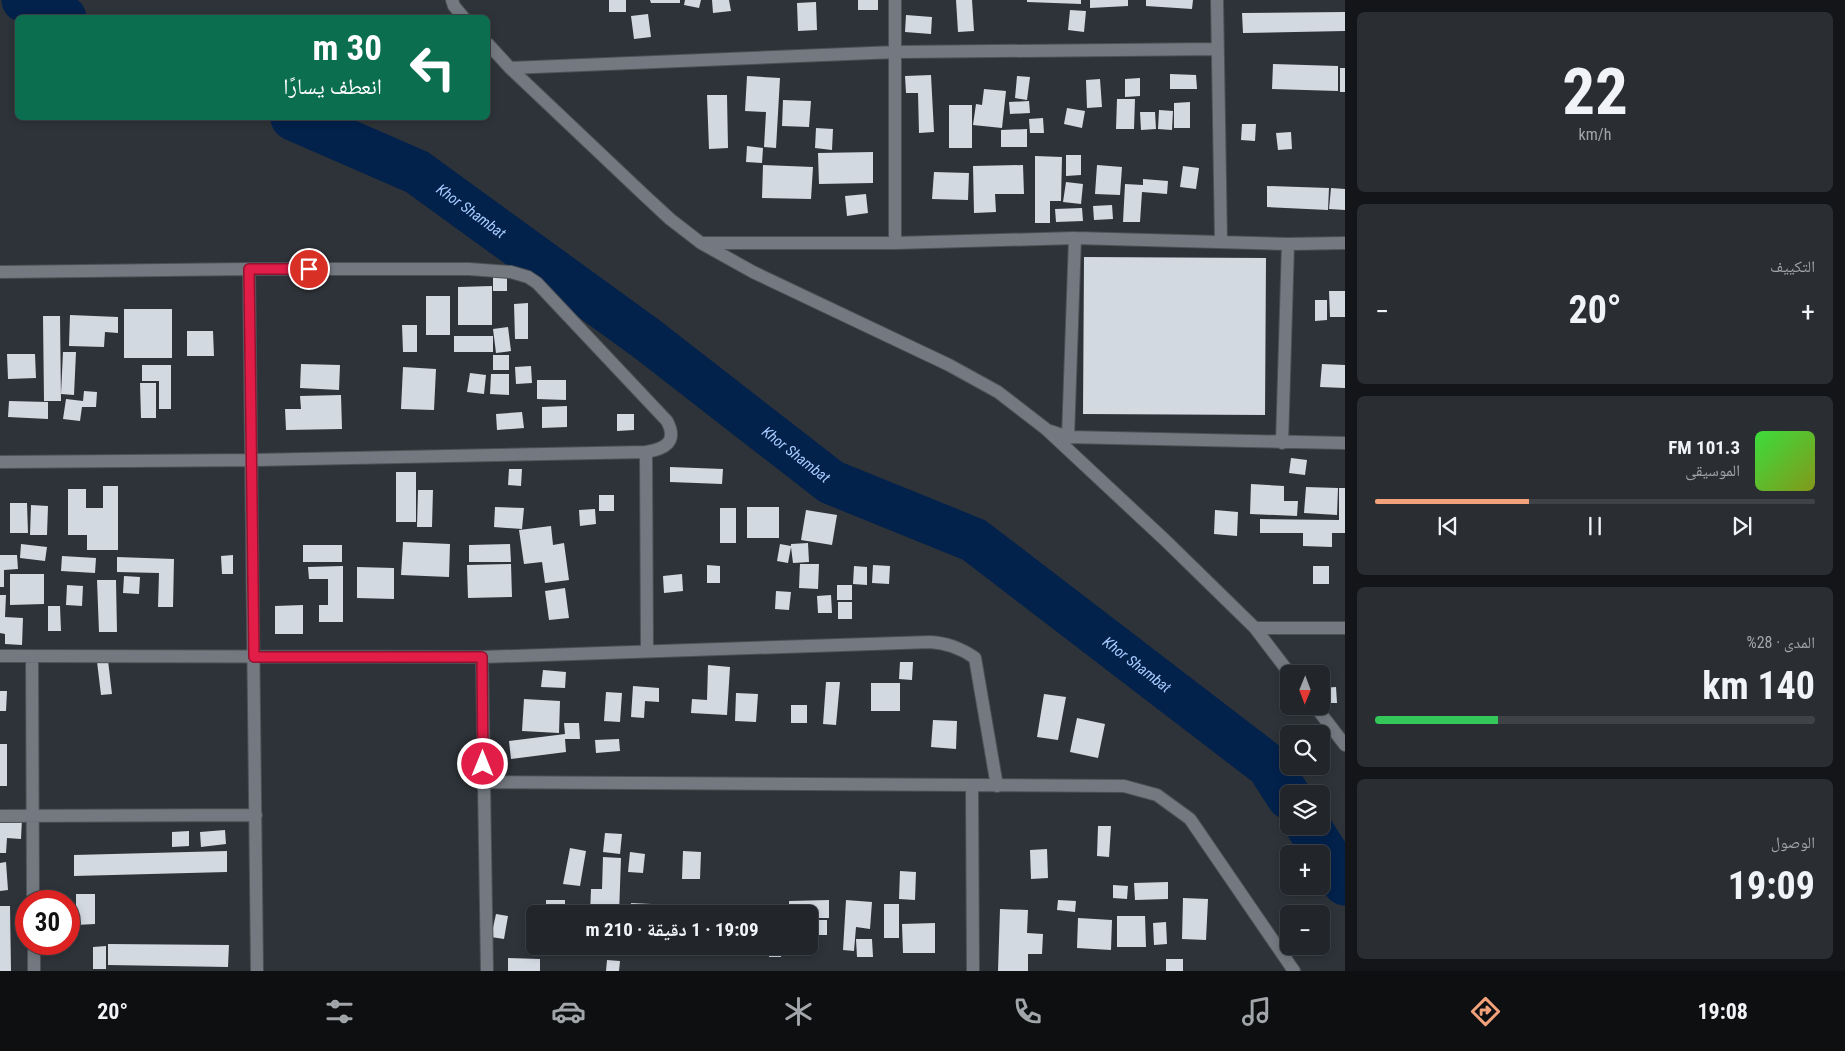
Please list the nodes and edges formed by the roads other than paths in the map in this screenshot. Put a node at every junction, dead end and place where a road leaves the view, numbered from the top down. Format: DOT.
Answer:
graph roads {
  1 [pos="452,0"];
  2 [pos="895,0"];
  3 [pos="1217,0"];
  4 [pos="462,15"];
  5 [pos="490,46"];
  6 [pos="1217,49"];
  7 [pos="896,52"];
  8 [pos="510,68"];
  9 [pos="1075,238"];
  10 [pos="1221,242"];
  11 [pos="701,243"];
  12 [pos="895,243"];
  13 [pos="1345,243"];
  14 [pos="1288,244"];
  15 [pos="249,269"];
  16 [pos="0,272"];
  17 [pos="1046,429"];
  18 [pos="1068,437"];
  19 [pos="1282,442"];
  20 [pos="1345,443"];
  21 [pos="646,452"];
  22 [pos="251,460"];
  23 [pos="0,462"];
  24 [pos="1255,628"];
  25 [pos="1345,628"];
  26 [pos="647,651"];
  27 [pos="0,656"];
  28 [pos="32,656"];
  29 [pos="254,657"];
  30 [pos="482,657"];
  31 [pos="1283,665"];
  32 [pos="1322,715"];
  33 [pos="1345,745"];
  34 [pos="483,782"];
  35 [pos="972,786"];
  36 [pos="998,786"];
  37 [pos="256,815"];
  38 [pos="0,816"];
  39 [pos="33,816"];
  40 [pos="34,890"];
  41 [pos="34,955"];
  42 [pos="34,971"];
  43 [pos="257,971"];
  44 [pos="487,971"];
  45 [pos="973,971"];
  46 [pos="1294,971"];
  1 -- 4 [label="street"];
  2 -- 7 [label="street"];
  3 -- 6 [label="street"];
  5 -- 8 [label="street"];
  6 -- 7 [label="street"];
  6 -- 10 [label="street"];
  7 -- 8 [label="street"];
  7 -- 12 [label="street"];
  8 -- 11 [label="street"];
  9 -- 10 [label="street"];
  9 -- 12 [label="street"];
  9 -- 18 [label="street"];
  10 -- 14 [label="street"];
  11 -- 12 [label="street"];
  11 -- 17 [label="street"];
  13 -- 14 [label="street"];
  14 -- 19 [label="street"];
  15 -- 16 [label="street"];
  15 -- 21 [label="street"];
  15 -- 22 [label="street"];
  17 -- 18 [label="street"];
  17 -- 24 [label="street"];
  18 -- 19 [label="street"];
  19 -- 20 [label="street"];
  21 -- 22 [label="street"];
  21 -- 26 [label="street"];
  22 -- 23 [label="street"];
  22 -- 29 [label="street"];
  24 -- 25 [label="street"];
  24 -- 31 [label="street"];
  26 -- 30 [label="street"];
  26 -- 36 [label="street"];
  27 -- 28 [label="street"];
  28 -- 29 [label="street"];
  28 -- 39 [label="street"];
  29 -- 30 [label="street"];
  29 -- 37 [label="street"];
  30 -- 34 [label="street"];
  32 -- 33 [label="street"];
  34 -- 35 [label="street"];
  34 -- 44 [label="street"];
  35 -- 36 [label="street"];
  35 -- 45 [label="street"];
  36 -- 46 [label="street"];
  37 -- 39 [label="street"];
  37 -- 43 [label="street"];
  38 -- 39 [label="street"];
  39 -- 40 [label="street"];
  41 -- 42 [label="street"];
}
